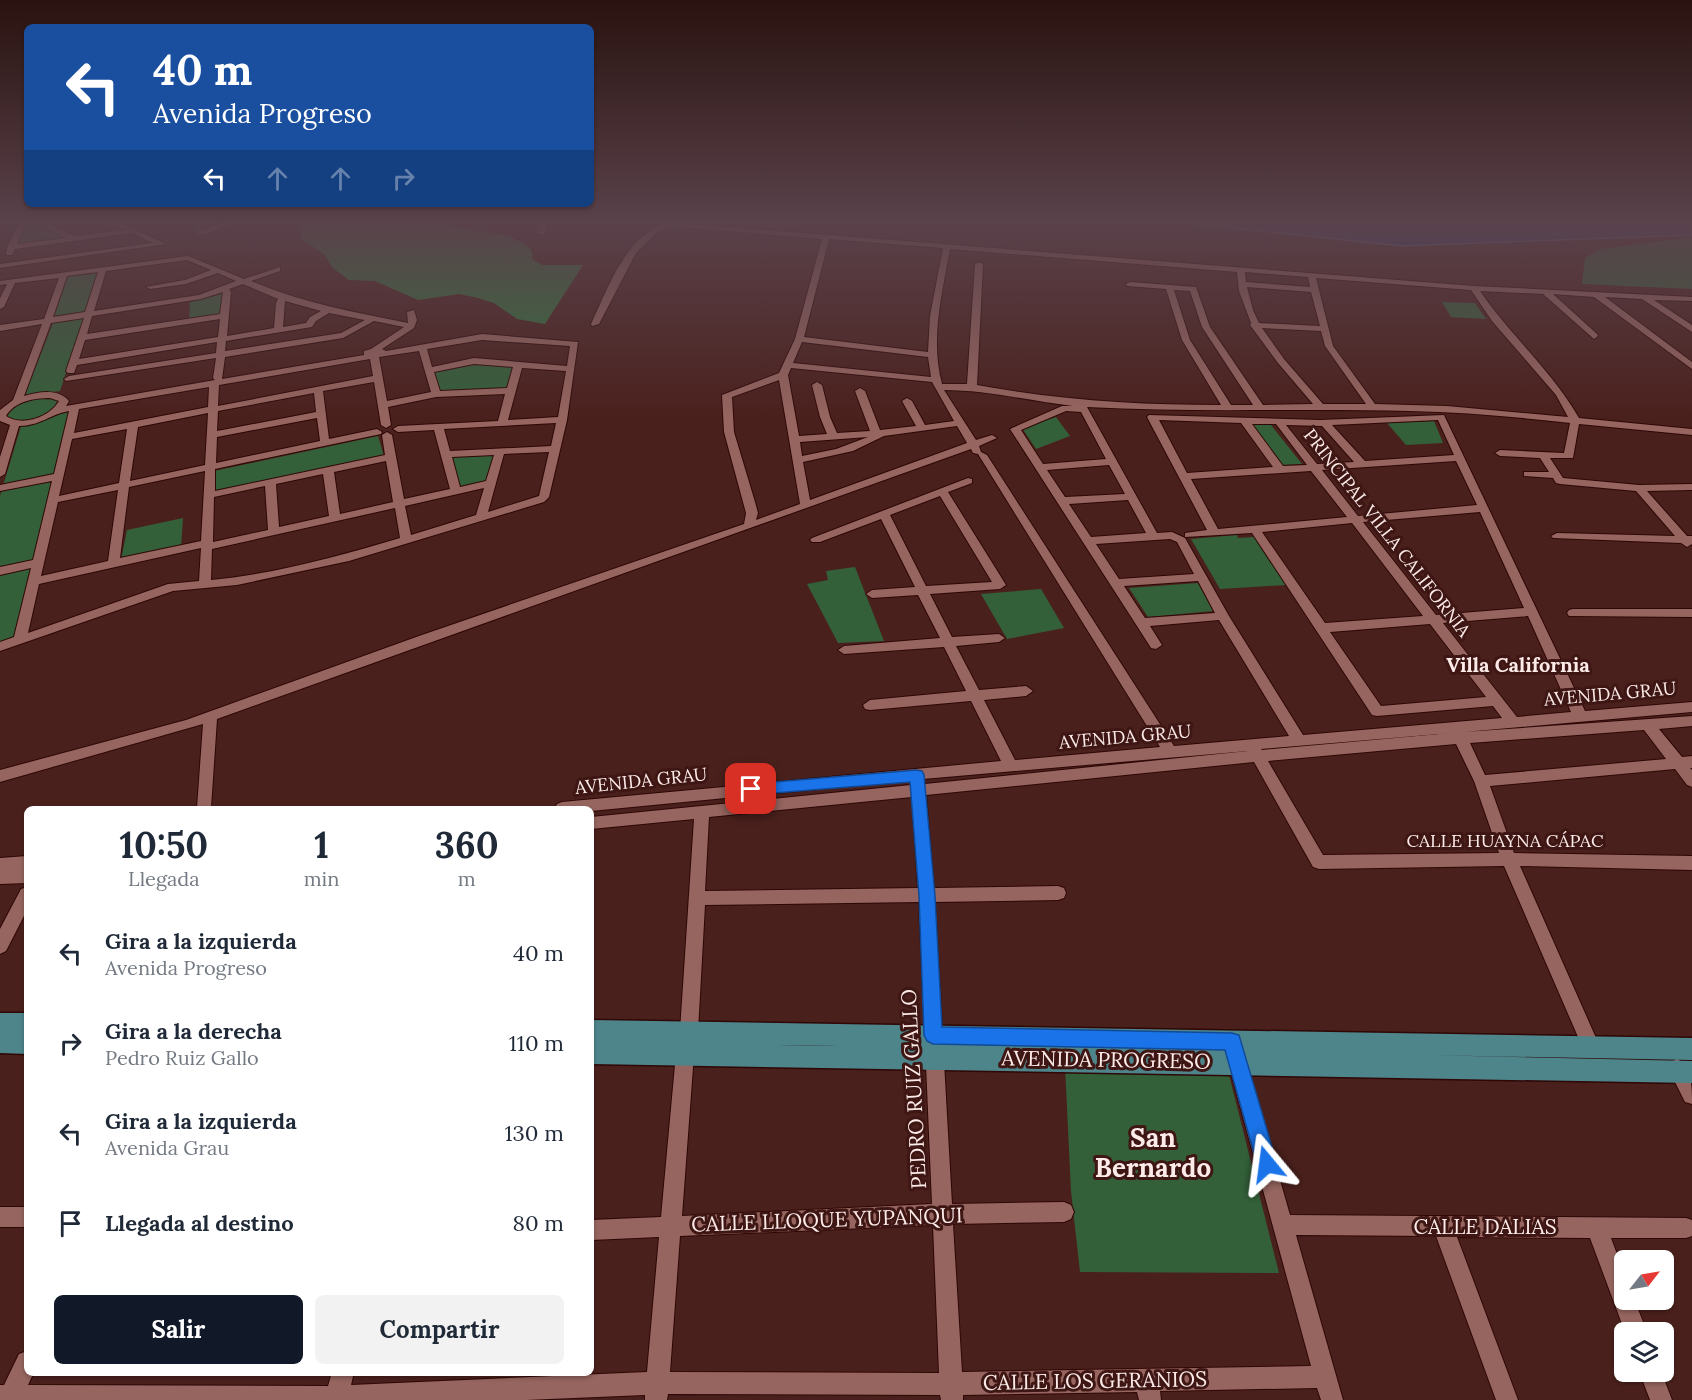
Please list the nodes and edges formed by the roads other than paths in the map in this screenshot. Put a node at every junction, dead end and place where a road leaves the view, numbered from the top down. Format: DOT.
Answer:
graph roads {
  1 [pos="9,288"];
  2 [pos="59,288"];
  3 [pos="97,288"];
  4 [pos="149,288"];
  5 [pos="258,288"];
  6 [pos="613,288"];
  7 [pos="812,288"];
  8 [pos="940,288"];
  9 [pos="978,288"];
  10 [pos="1169,288"];
  11 [pos="1185,288"];
  12 [pos="1243,288"];
  13 [pos="1295,288"];
  14 [pos="1474,288"];
  15 [pos="1480,288"];
  16 [pos="225,289"];
  17 [pos="1316,290"];
  18 [pos="1546,292"];
  19 [pos="1596,294"];
  20 [pos="283,298"];
  21 [pos="1648,298"];
  22 [pos="1692,299"];
  23 [pos="1692,305"];
  24 [pos="145,306"];
  25 [pos="0,307"];
  26 [pos="328,310"];
  27 [pos="411,312"];
  28 [pos="88,314"];
  29 [pos="225,316"];
  30 [pos="372,319"];
  31 [pos="48,320"];
  32 [pos="595,324"];
  33 [pos="309,325"];
  34 [pos="1254,325"];
  35 [pos="411,326"];
  36 [pos="0,328"];
  37 [pos="1324,329"];
  38 [pos="1692,329"];
  39 [pos="278,330"];
  40 [pos="1594,336"];
  41 [pos="460,337"];
  42 [pos="482,337"];
  43 [pos="223,338"];
  44 [pos="81,339"];
  45 [pos="799,339"];
  46 [pos="310,340"];
  47 [pos="390,347"];
  48 [pos="422,347"];
  49 [pos="221,354"];
  50 [pos="932,355"];
  51 [pos="374,356"];
  52 [pos="74,363"];
  53 [pos="310,363"];
  54 [pos="518,365"];
  55 [pos="1692,366"];
  56 [pos="570,369"];
  57 [pos="429,370"];
  58 [pos="785,370"];
  59 [pos="378,378"];
  60 [pos="69,379"];
  61 [pos="216,381"];
  62 [pos="937,383"];
  63 [pos="818,385"];
  64 [pos="972,387"];
  65 [pos="754,388"];
  66 [pos="318,390"];
  67 [pos="511,391"];
  68 [pos="860,391"];
  69 [pos="787,393"];
  70 [pos="436,394"];
  71 [pos="21,400"];
  72 [pos="907,401"];
  73 [pos="0,403"];
  74 [pos="64,404"];
  75 [pos="382,405"];
  76 [pos="1227,407"];
  77 [pos="1321,408"];
  78 [pos="1373,408"];
  79 [pos="213,409"];
  80 [pos="1261,409"];
  81 [pos="321,414"];
  82 [pos="562,420"];
  83 [pos="1244,420"];
  84 [pos="1575,420"];
  85 [pos="1278,422"];
  86 [pos="1324,422"];
  87 [pos="502,423"];
  88 [pos="960,423"];
  89 [pos="8,424"];
  90 [pos="133,424"];
  91 [pos="438,426"];
  92 [pos="922,428"];
  93 [pos="383,431"];
  94 [pos="1692,432"];
  95 [pos="880,433"];
  96 [pos="212,435"];
  97 [pos="833,435"];
  98 [pos="68,436"];
  99 [pos="992,438"];
  100 [pos="794,439"];
  101 [pos="325,443"];
  102 [pos="555,449"];
  103 [pos="978,451"];
  104 [pos="500,452"];
  105 [pos="1500,453"];
  106 [pos="447,454"];
  107 [pos="1543,455"];
  108 [pos="391,457"];
  109 [pos="1460,458"];
  110 [pos="797,460"];
  111 [pos="1112,462"];
  112 [pos="1362,464"];
  113 [pos="1038,466"];
  114 [pos="210,468"];
  115 [pos="1313,468"];
  116 [pos="328,470"];
  117 [pos="1280,470"];
  118 [pos="0,474"];
  119 [pos="1528,474"];
  120 [pos="59,476"];
  121 [pos="1184,476"];
  122 [pos="1558,478"];
  123 [pos="968,481"];
  124 [pos="270,482"];
  125 [pos="491,483"];
  126 [pos="124,485"];
  127 [pos="1692,487"];
  128 [pos="0,488"];
  129 [pos="1639,488"];
  130 [pos="456,491"];
  131 [pos="942,491"];
  132 [pos="208,495"];
  133 [pos="1130,497"];
  134 [pos="54,500"];
  135 [pos="1061,501"];
  136 [pos="399,504"];
  137 [pos="806,506"];
  138 [pos="1484,508"];
  139 [pos="884,514"];
  140 [pos="335,518"];
  141 [pos="481,518"];
  142 [pos="1354,520"];
  143 [pos="749,526"];
  144 [pos="1255,529"];
  145 [pos="274,532"];
  146 [pos="1214,532"];
  147 [pos="1189,535"];
  148 [pos="1153,536"];
  149 [pos="1557,536"];
  150 [pos="816,540"];
  151 [pos="406,541"];
  152 [pos="1088,541"];
  153 [pos="1689,543"];
  154 [pos="206,545"];
  155 [pos="39,562"];
  156 [pos="112,564"];
  157 [pos="0,571"];
  158 [pos="1201,577"];
  159 [pos="35,581"];
  160 [pos="204,583"];
  161 [pos="1116,584"];
  162 [pos="923,589"];
  163 [pos="872,594"];
  164 [pos="1532,612"];
  165 [pos="1573,613"];
  166 [pos="1692,613"];
  167 [pos="1224,616"];
  168 [pos="1432,620"];
  169 [pos="1141,623"];
  170 [pos="1321,628"];
  171 [pos="999,638"];
  172 [pos="20,640"];
  173 [pos="947,642"];
  174 [pos="1156,645"];
  175 [pos="0,647"];
  176 [pos="844,650"];
  177 [pos="1026,691"];
  178 [pos="975,696"];
  179 [pos="1496,700"];
  180 [pos="870,705"];
  181 [pos="1692,707"];
  182 [pos="210,716"];
  183 [pos="1580,716"];
  184 [pos="1692,721"];
  185 [pos="1514,722"];
  186 [pos="1648,725"];
  187 [pos="1457,732"];
  188 [pos="1299,741"];
  189 [pos="1255,751"];
  190 [pos="1171,753"];
  191 [pos="1685,763"];
  192 [pos="1011,767"];
  193 [pos="0,776"];
  194 [pos="1481,781"];
  195 [pos="1692,781"];
  196 [pos="918,783"];
  197 [pos="204,806"];
  198 [pos="582,806"];
  199 [pos="702,812"];
  200 [pos="594,823"];
  201 [pos="1509,859"];
  202 [pos="24,863"];
  203 [pos="1692,863"];
  204 [pos="0,865"];
  205 [pos="24,876"];
  206 [pos="0,878"];
  207 [pos="1058,893"];
  208 [pos="927,896"];
  209 [pos="696,898"];
  210 [pos="24,900"];
  211 [pos="0,946"];
  212 [pos="0,1023"];
  213 [pos="24,1023"];
  214 [pos="594,1031"];
  215 [pos="688,1031"];
  216 [pos="0,1042"];
  217 [pos="24,1043"];
  218 [pos="934,1046"];
  219 [pos="1591,1047"];
  220 [pos="1666,1048"];
  221 [pos="1692,1049"];
  222 [pos="1235,1052"];
  223 [pos="594,1053"];
  224 [pos="685,1054"];
  225 [pos="1685,1072"];
  226 [pos="1692,1095"];
  227 [pos="1064,1212"];
  228 [pos="944,1214"];
  229 [pos="0,1217"];
  230 [pos="24,1217"];
  231 [pos="1285,1225"];
  232 [pos="669,1226"];
  233 [pos="1443,1227"];
  234 [pos="1597,1228"];
  235 [pos="1686,1228"];
  236 [pos="594,1230"];
  237 [pos="1632,1322"];
  238 [pos="24,1367"];
  239 [pos="342,1376"];
  240 [pos="1326,1377"];
  241 [pos="1654,1382"];
  242 [pos="1148,1390"];
  243 [pos="952,1391"];
  244 [pos="657,1392"];
  245 [pos="6,1397"];
  246 [pos="337,1398"];
  247 [pos="1332,1400"];
  248 [pos="1507,1400"];
  249 [pos="1661,1400"];
  1 -- 25 [label="street"];
  2 -- 31 [label="street"];
  3 -- 28 [label="street"];
  4 -- 24 [label="street"];
  5 -- 20 [label="street"];
  6 -- 32 [label="street"];
  7 -- 45 [label="street"];
  8 -- 50 [label="street"];
  9 -- 64 [label="street"];
  10 -- 76 [label="street"];
  11 -- 80 [label="street"];
  12 -- 34 [label="street"];
  13 -- 17 [label="street"];
  14 -- 84 [label="street"];
  15 -- 18 [label="street"];
  16 -- 24 [label="street"];
  16 -- 29 [label="street"];
  17 -- 37 [label="street"];
  18 -- 19 [label="street"];
  18 -- 40 [label="street"];
  19 -- 21 [label="street"];
  19 -- 55 [label="street"];
  20 -- 26 [label="street"];
  20 -- 39 [label="street"];
  21 -- 22 [label="street"];
  21 -- 23 [label="street"];
  21 -- 38 [label="street"];
  24 -- 28 [label="street"];
  26 -- 30 [label="street"];
  26 -- 33 [label="street"];
  27 -- 35 [label="street"];
  28 -- 31 [label="street"];
  28 -- 44 [label="street"];
  29 -- 43 [label="street"];
  29 -- 44 [label="street"];
  30 -- 35 [label="street"];
  30 -- 46 [label="street"];
  31 -- 36 [label="street"];
  31 -- 71 [label="street"];
  33 -- 39 [label="street"];
  33 -- 46 [label="street"];
  34 -- 37 [label="street"];
  34 -- 77 [label="street"];
  35 -- 53 [label="street"];
  37 -- 78 [label="street"];
  39 -- 43 [label="street"];
  41 -- 42 [label="street"];
  42 -- 48 [label="street"];
  42 -- 56 [label="street"];
  43 -- 49 [label="street"];
  43 -- 52 [label="street"];
  44 -- 52 [label="street"];
  45 -- 50 [label="street"];
  45 -- 58 [label="street"];
  46 -- 49 [label="street"];
  46 -- 53 [label="street"];
  47 -- 51 [label="street"];
  48 -- 51 [label="street"];
  48 -- 57 [label="street"];
  49 -- 60 [label="street"];
  49 -- 61 [label="street"];
  50 -- 62 [label="street"];
  51 -- 59 [label="street"];
  51 -- 61 [label="street"];
  52 -- 60 [label="street"];
  53 -- 61 [label="street"];
  54 -- 56 [label="street"];
  54 -- 57 [label="street"];
  54 -- 67 [label="street"];
  56 -- 82 [label="street"];
  57 -- 70 [label="street"];
  58 -- 62 [label="street"];
  58 -- 65 [label="street"];
  58 -- 69 [label="street"];
  59 -- 66 [label="street"];
  59 -- 75 [label="street"];
  60 -- 74 [label="street"];
  61 -- 74 [label="street"];
  61 -- 79 [label="street"];
  62 -- 64 [label="street"];
  62 -- 88 [label="street"];
  63 -- 97 [label="street"];
  64 -- 76 [label="street"];
  65 -- 69 [label="street"];
  65 -- 143 [label="street"];
  66 -- 79 [label="street"];
  66 -- 81 [label="street"];
  67 -- 70 [label="street"];
  67 -- 87 [label="street"];
  68 -- 95 [label="street"];
  69 -- 100 [label="street"];
  70 -- 75 [label="street"];
  71 -- 73 [label="street"];
  71 -- 74 [label="street"];
  71 -- 89 [label="street"];
  72 -- 92 [label="street"];
  74 -- 89 [label="street"];
  74 -- 98 [label="street"];
  75 -- 93 [label="street"];
  76 -- 80 [label="street"];
  77 -- 78 [label="street"];
  77 -- 80 [label="street"];
  78 -- 84 [label="street"];
  79 -- 90 [label="street"];
  79 -- 96 [label="street"];
  81 -- 96 [label="street"];
  81 -- 101 [label="street"];
  82 -- 87 [label="street"];
  82 -- 102 [label="street"];
  83 -- 85 [label="street, PRINCIPAL VILLA CALIFORNIA"];
  83 -- 117 [label="street"];
  83 -- 121 [label="street, PRINCIPAL VILLA CALIFORNIA"];
  84 -- 94 [label="street"];
  84 -- 107 [label="street"];
  85 -- 86 [label="street, PRINCIPAL VILLA CALIFORNIA"];
  85 -- 115 [label="street, PRINCIPAL VILLA CALIFORNIA"];
  86 -- 109 [label="street, PRINCIPAL VILLA CALIFORNIA"];
  86 -- 112 [label="street"];
  87 -- 91 [label="street"];
  88 -- 92 [label="street"];
  88 -- 103 [label="street"];
  89 -- 118 [label="street"];
  90 -- 98 [label="street"];
  90 -- 126 [label="street"];
  91 -- 93 [label="street"];
  91 -- 106 [label="street"];
  92 -- 95 [label="street"];
  93 -- 101 [label="street"];
  93 -- 108 [label="street"];
  95 -- 97 [label="street"];
  95 -- 110 [label="street"];
  96 -- 114 [label="street"];
  97 -- 100 [label="street"];
  98 -- 120 [label="street"];
  99 -- 103 [label="street"];
  100 -- 110 [label="street"];
  101 -- 114 [label="street"];
  102 -- 104 [label="street"];
  102 -- 141 [label="street"];
  103 -- 137 [label="street"];
  103 -- 190 [label="street"];
  104 -- 106 [label="street"];
  104 -- 125 [label="street"];
  105 -- 107 [label="street"];
  106 -- 130 [label="street"];
  107 -- 122 [label="street"];
  108 -- 116 [label="street"];
  108 -- 136 [label="street"];
  109 -- 112 [label="street"];
  109 -- 138 [label="street, PRINCIPAL VILLA CALIFORNIA"];
  110 -- 137 [label="street"];
  111 -- 113 [label="street"];
  111 -- 113 [label="street"];
  111 -- 133 [label="street"];
  112 -- 115 [label="street"];
  113 -- 135 [label="street"];
  114 -- 126 [label="street"];
  114 -- 132 [label="street"];
  115 -- 117 [label="street"];
  115 -- 142 [label="street, PRINCIPAL VILLA CALIFORNIA"];
  116 -- 124 [label="street"];
  116 -- 140 [label="street"];
  117 -- 121 [label="street"];
  119 -- 122 [label="street"];
  120 -- 128 [label="street"];
  120 -- 134 [label="street"];
  121 -- 146 [label="street"];
  122 -- 129 [label="street"];
  123 -- 131 [label="street"];
  124 -- 132 [label="street"];
  124 -- 145 [label="street"];
  125 -- 130 [label="street"];
  125 -- 141 [label="street"];
  126 -- 134 [label="street"];
  126 -- 156 [label="street"];
  127 -- 129 [label="street"];
  129 -- 153 [label="street"];
  130 -- 136 [label="street"];
  131 -- 139 [label="street"];
  131 -- 162 [label="street"];
  132 -- 154 [label="street"];
  133 -- 135 [label="street"];
  133 -- 148 [label="street"];
  134 -- 155 [label="street"];
  135 -- 152 [label="street"];
  136 -- 140 [label="street"];
  136 -- 151 [label="street"];
  137 -- 143 [label="street"];
  138 -- 142 [label="street"];
  138 -- 164 [label="street, PRINCIPAL VILLA CALIFORNIA"];
  139 -- 150 [label="street"];
  139 -- 162 [label="street"];
  140 -- 145 [label="street"];
  141 -- 151 [label="street"];
  142 -- 144 [label="street"];
  142 -- 168 [label="street, PRINCIPAL VILLA CALIFORNIA"];
  143 -- 182 [label="street"];
  144 -- 146 [label="street"];
  144 -- 170 [label="street"];
  145 -- 154 [label="street"];
  146 -- 147 [label="street"];
  148 -- 152 [label="street"];
  148 -- 158 [label="street"];
  149 -- 153 [label="street"];
  151 -- 160 [label="street"];
  152 -- 161 [label="street"];
  154 -- 156 [label="street"];
  154 -- 160 [label="street"];
  155 -- 157 [label="street"];
  155 -- 159 [label="street"];
  156 -- 159 [label="street"];
  158 -- 161 [label="street"];
  158 -- 167 [label="street"];
  159 -- 172 [label="street"];
  160 -- 172 [label="street"];
  161 -- 169 [label="street"];
  162 -- 163 [label="street"];
  162 -- 173 [label="street"];
  164 -- 168 [label="street"];
  164 -- 183 [label="street, PRINCIPAL VILLA CALIFORNIA"];
  165 -- 166 [label="street"];
  167 -- 169 [label="street"];
  167 -- 188 [label="street"];
  168 -- 170 [label="street"];
  168 -- 179 [label="street, PRINCIPAL VILLA CALIFORNIA"];
  169 -- 174 [label="street"];
  170 -- 179 [label="street"];
  171 -- 173 [label="street"];
  172 -- 175 [label="street"];
  173 -- 176 [label="street"];
  173 -- 178 [label="street"];
  177 -- 178 [label="street"];
  178 -- 180 [label="street"];
  178 -- 192 [label="street"];
  179 -- 185 [label="street, PRINCIPAL VILLA CALIFORNIA"];
  181 -- 183 [label="street, AVENIDA GRAU"];
  182 -- 193 [label="street"];
  182 -- 197 [label="street"];
  183 -- 185 [label="street, AVENIDA GRAU"];
  184 -- 186 [label="street, AVENIDA GRAU"];
  185 -- 187 [label="street, AVENIDA GRAU"];
  186 -- 187 [label="street, AVENIDA GRAU"];
  186 -- 191 [label="street"];
  187 -- 188 [label="street, AVENIDA GRAU"];
  187 -- 189 [label="street, AVENIDA GRAU"];
  187 -- 194 [label="street"];
  188 -- 189 [label="street, AVENIDA GRAU"];
  189 -- 190 [label="street, AVENIDA GRAU"];
  189 -- 196 [label="street, AVENIDA GRAU"];
  189 -- 201 [label="street, CALLE HUAYNA CÁPAC"];
  190 -- 192 [label="street, AVENIDA GRAU"];
  191 -- 194 [label="street"];
  191 -- 195 [label="street"];
  192 -- 196 [label="street, AVENIDA GRAU"];
  194 -- 201 [label="street"];
  196 -- 198 [label="street, AVENIDA GRAU"];
  196 -- 199 [label="street, AVENIDA GRAU"];
  196 -- 208 [label="street, PEDRO RUIZ GALLO"];
  199 -- 200 [label="street, AVENIDA GRAU"];
  199 -- 209 [label="street"];
  201 -- 203 [label="street, CALLE HUAYNA CÁPAC"];
  201 -- 219 [label="street"];
  202 -- 204 [label="street"];
  205 -- 206 [label="street"];
  207 -- 208 [label="street"];
  208 -- 209 [label="street"];
  208 -- 218 [label="street, PEDRO RUIZ GALLO"];
  209 -- 215 [label="street"];
  210 -- 211 [label="street"];
  212 -- 213 [label="main road"];
  214 -- 215 [label="main road, AVENIDA PROGRESO"];
  215 -- 218 [label="main road, AVENIDA PROGRESO"];
  216 -- 217 [label="main road"];
  218 -- 222 [label="main road, AVENIDA PROGRESO"];
  218 -- 224 [label="main road, AVENIDA PROGRESO"];
  218 -- 228 [label="street, PEDRO RUIZ GALLO"];
  219 -- 220 [label="main road, AVENIDA PROGRESO"];
  219 -- 222 [label="main road, AVENIDA PROGRESO"];
  220 -- 221 [label="main road, AVENIDA PROGRESO"];
  220 -- 225 [label="street"];
  222 -- 225 [label="main road, AVENIDA PROGRESO"];
  222 -- 231 [label="street"];
  223 -- 224 [label="main road, AVENIDA PROGRESO"];
  224 -- 232 [label="street"];
  225 -- 226 [label="street"];
  227 -- 228 [label="street, CALLE LLOQUE YUPANQUI"];
  228 -- 232 [label="street, CALLE LLOQUE YUPANQUI"];
  228 -- 243 [label="street, PEDRO RUIZ GALLO"];
  229 -- 230 [label="street"];
  231 -- 233 [label="street, CALLE DALIAS"];
  231 -- 240 [label="street"];
  232 -- 236 [label="street, CALLE LLOQUE YUPANQUI"];
  232 -- 244 [label="street"];
  233 -- 234 [label="street, CALLE DALIAS"];
  233 -- 248 [label="street"];
  234 -- 235 [label="street, CALLE DALIAS"];
  234 -- 237 [label="street"];
  238 -- 245 [label="street"];
  239 -- 246 [label="street"];
  240 -- 242 [label="street, CALLE LOS GERANIOS"];
  240 -- 247 [label="street"];
  241 -- 249 [label="street"];
  242 -- 243 [label="street, CALLE LOS GERANIOS"];
  243 -- 244 [label="street, CALLE LOS GERANIOS"];
  244 -- 246 [label="street, CALLE LOS GERANIOS"];
  245 -- 246 [label="street, CALLE LOS GERANIOS"];
}
